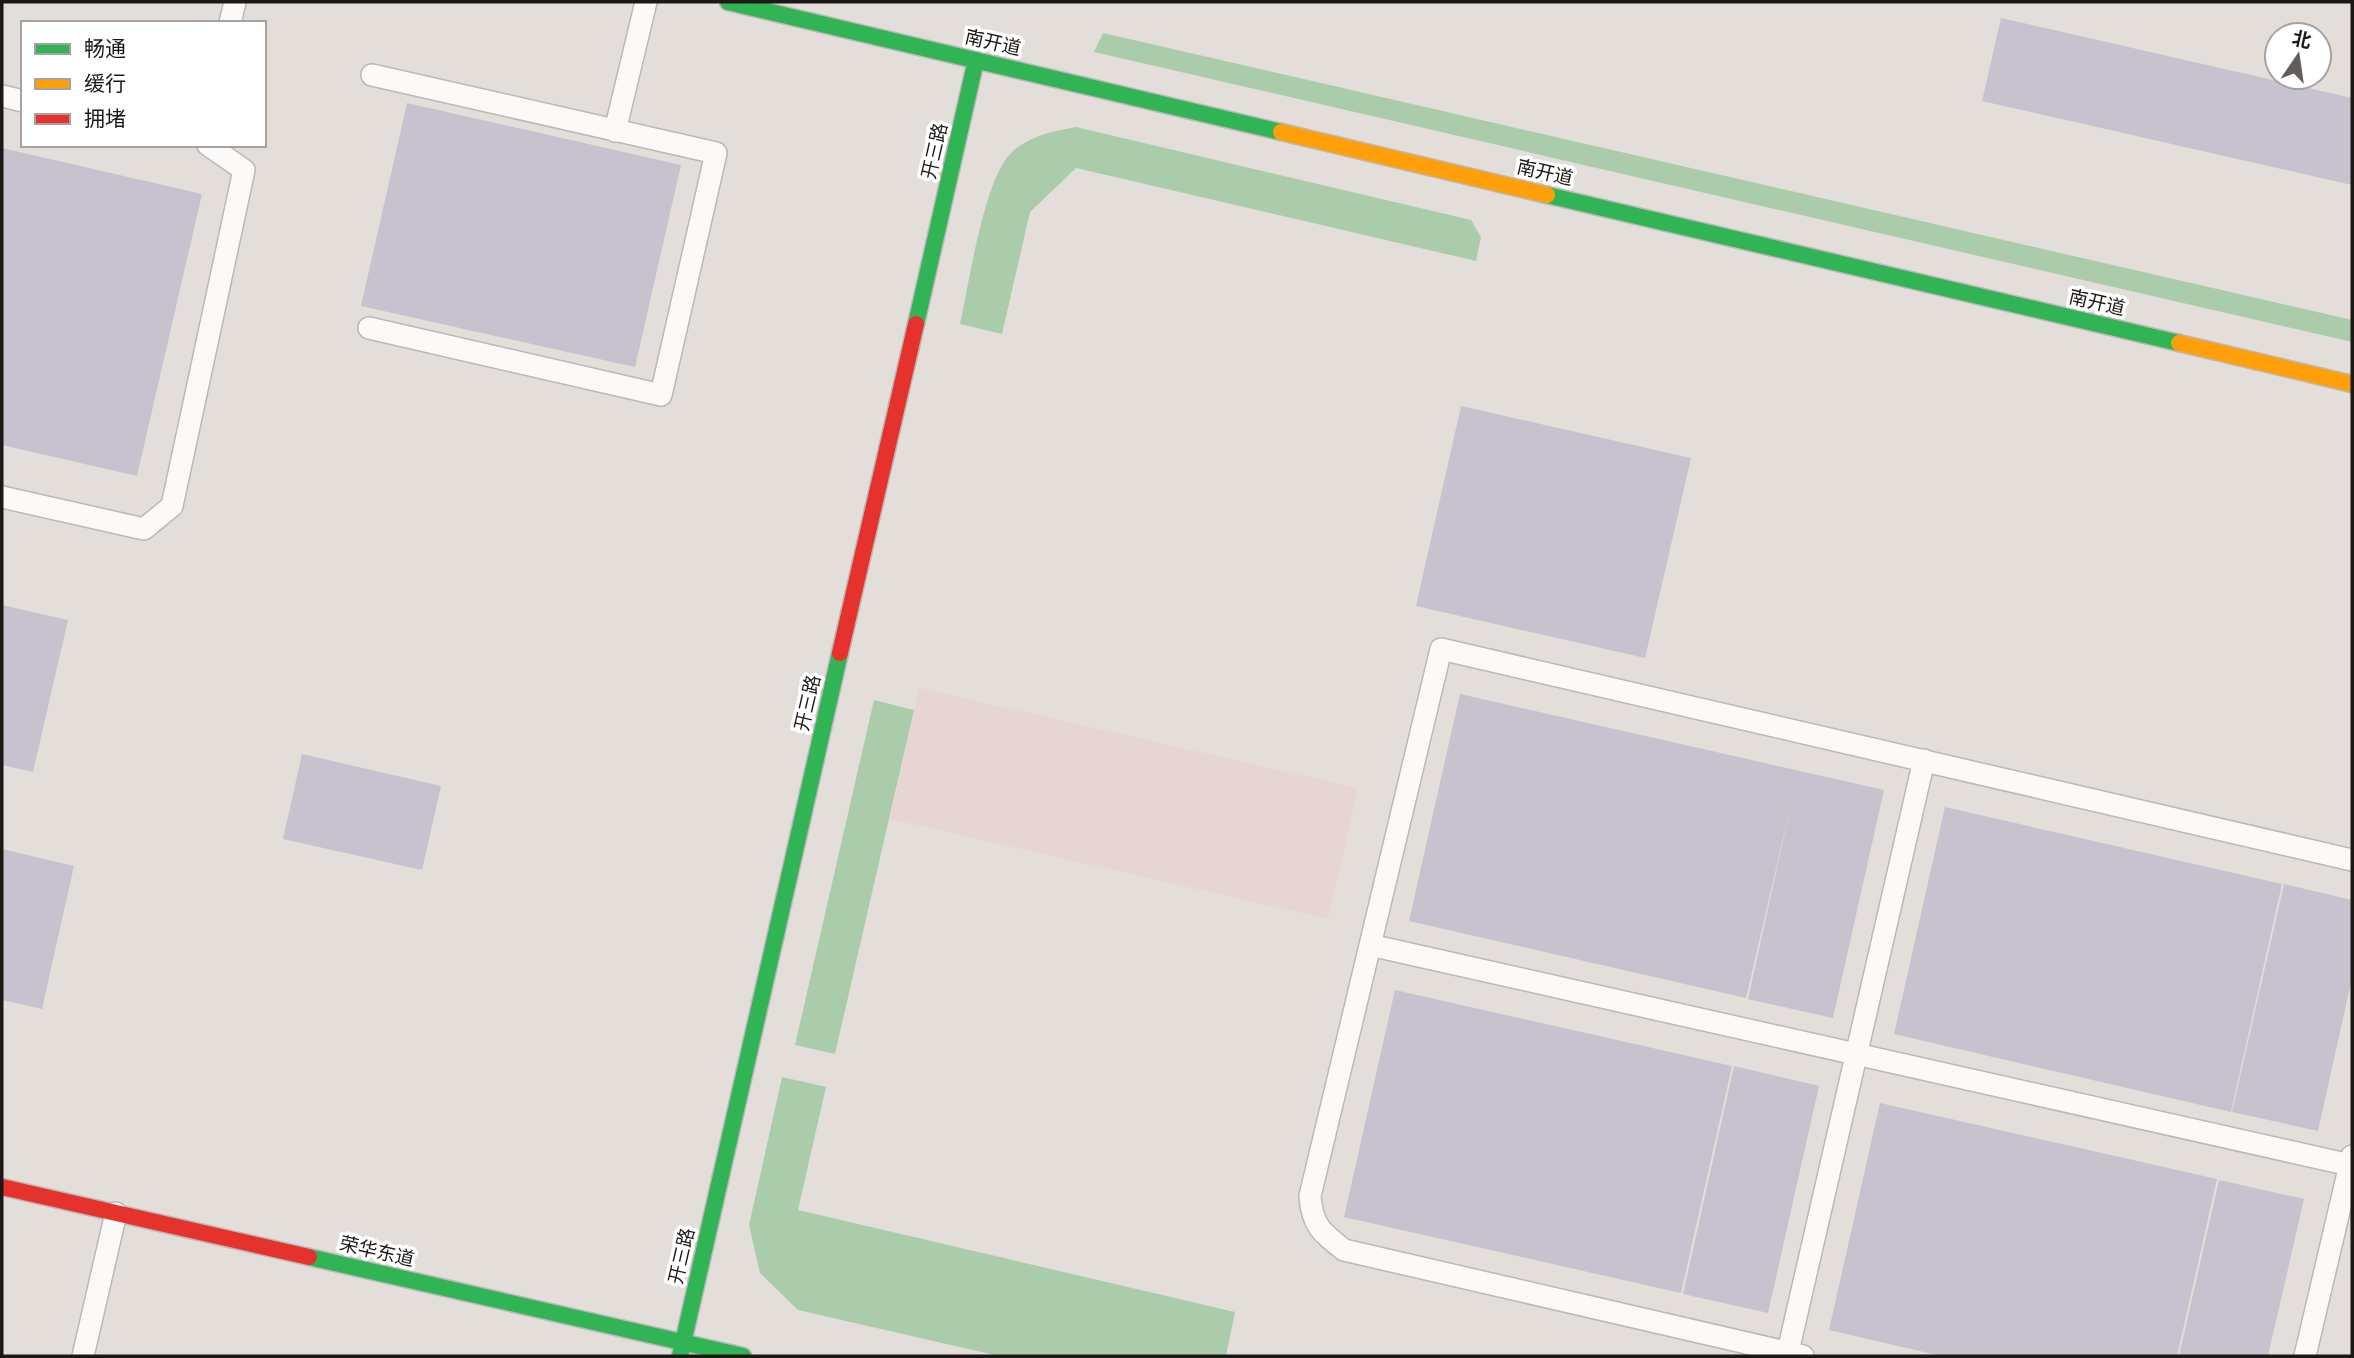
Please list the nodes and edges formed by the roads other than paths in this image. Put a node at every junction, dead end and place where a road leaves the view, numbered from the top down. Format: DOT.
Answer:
graph roads {
  1 [pos="235,2"];
  2 [pos="646,2"];
  3 [pos="728,2"];
  4 [pos="230,21"];
  5 [pos="976,60"];
  6 [pos="372,75"];
  7 [pos="2,96"];
  8 [pos="21,101"];
  9 [pos="615,131"];
  10 [pos="211,147"];
  11 [pos="369,328"];
  12 [pos="2352,384"];
  13 [pos="2,497"];
  14 [pos="1924,761"];
  15 [pos="2352,860"];
  16 [pos="1370,945"];
  17 [pos="1857,1055"];
  18 [pos="2351,1161"];
  19 [pos="2,1187"];
  20 [pos="116,1213"];
  21 [pos="681,1349"];
  22 [pos="1793,1355"];
  23 [pos="83,1356"];
  24 [pos="743,1356"];
  25 [pos="2305,1356"];
  1 -- 4 [label="lane"];
  2 -- 9 [label="lane"];
  3 -- 5 [label="street, 南开道"];
  5 -- 12 [label="street, 南开道"];
  5 -- 21 [label="street, 开三路"];
  6 -- 9 [label="lane"];
  7 -- 8 [label="lane"];
  9 -- 11 [label="lane"];
  10 -- 13 [label="lane"];
  14 -- 15 [label="lane"];
  14 -- 16 [label="lane"];
  14 -- 17 [label="lane"];
  16 -- 17 [label="lane"];
  16 -- 22 [label="lane"];
  17 -- 18 [label="lane"];
  17 -- 22 [label="lane"];
  18 -- 25 [label="lane"];
  19 -- 20 [label="street, 荣华东道"];
  20 -- 21 [label="street, 荣华东道"];
  20 -- 23 [label="lane"];
  21 -- 24 [label="street, 荣华东道"];
}
